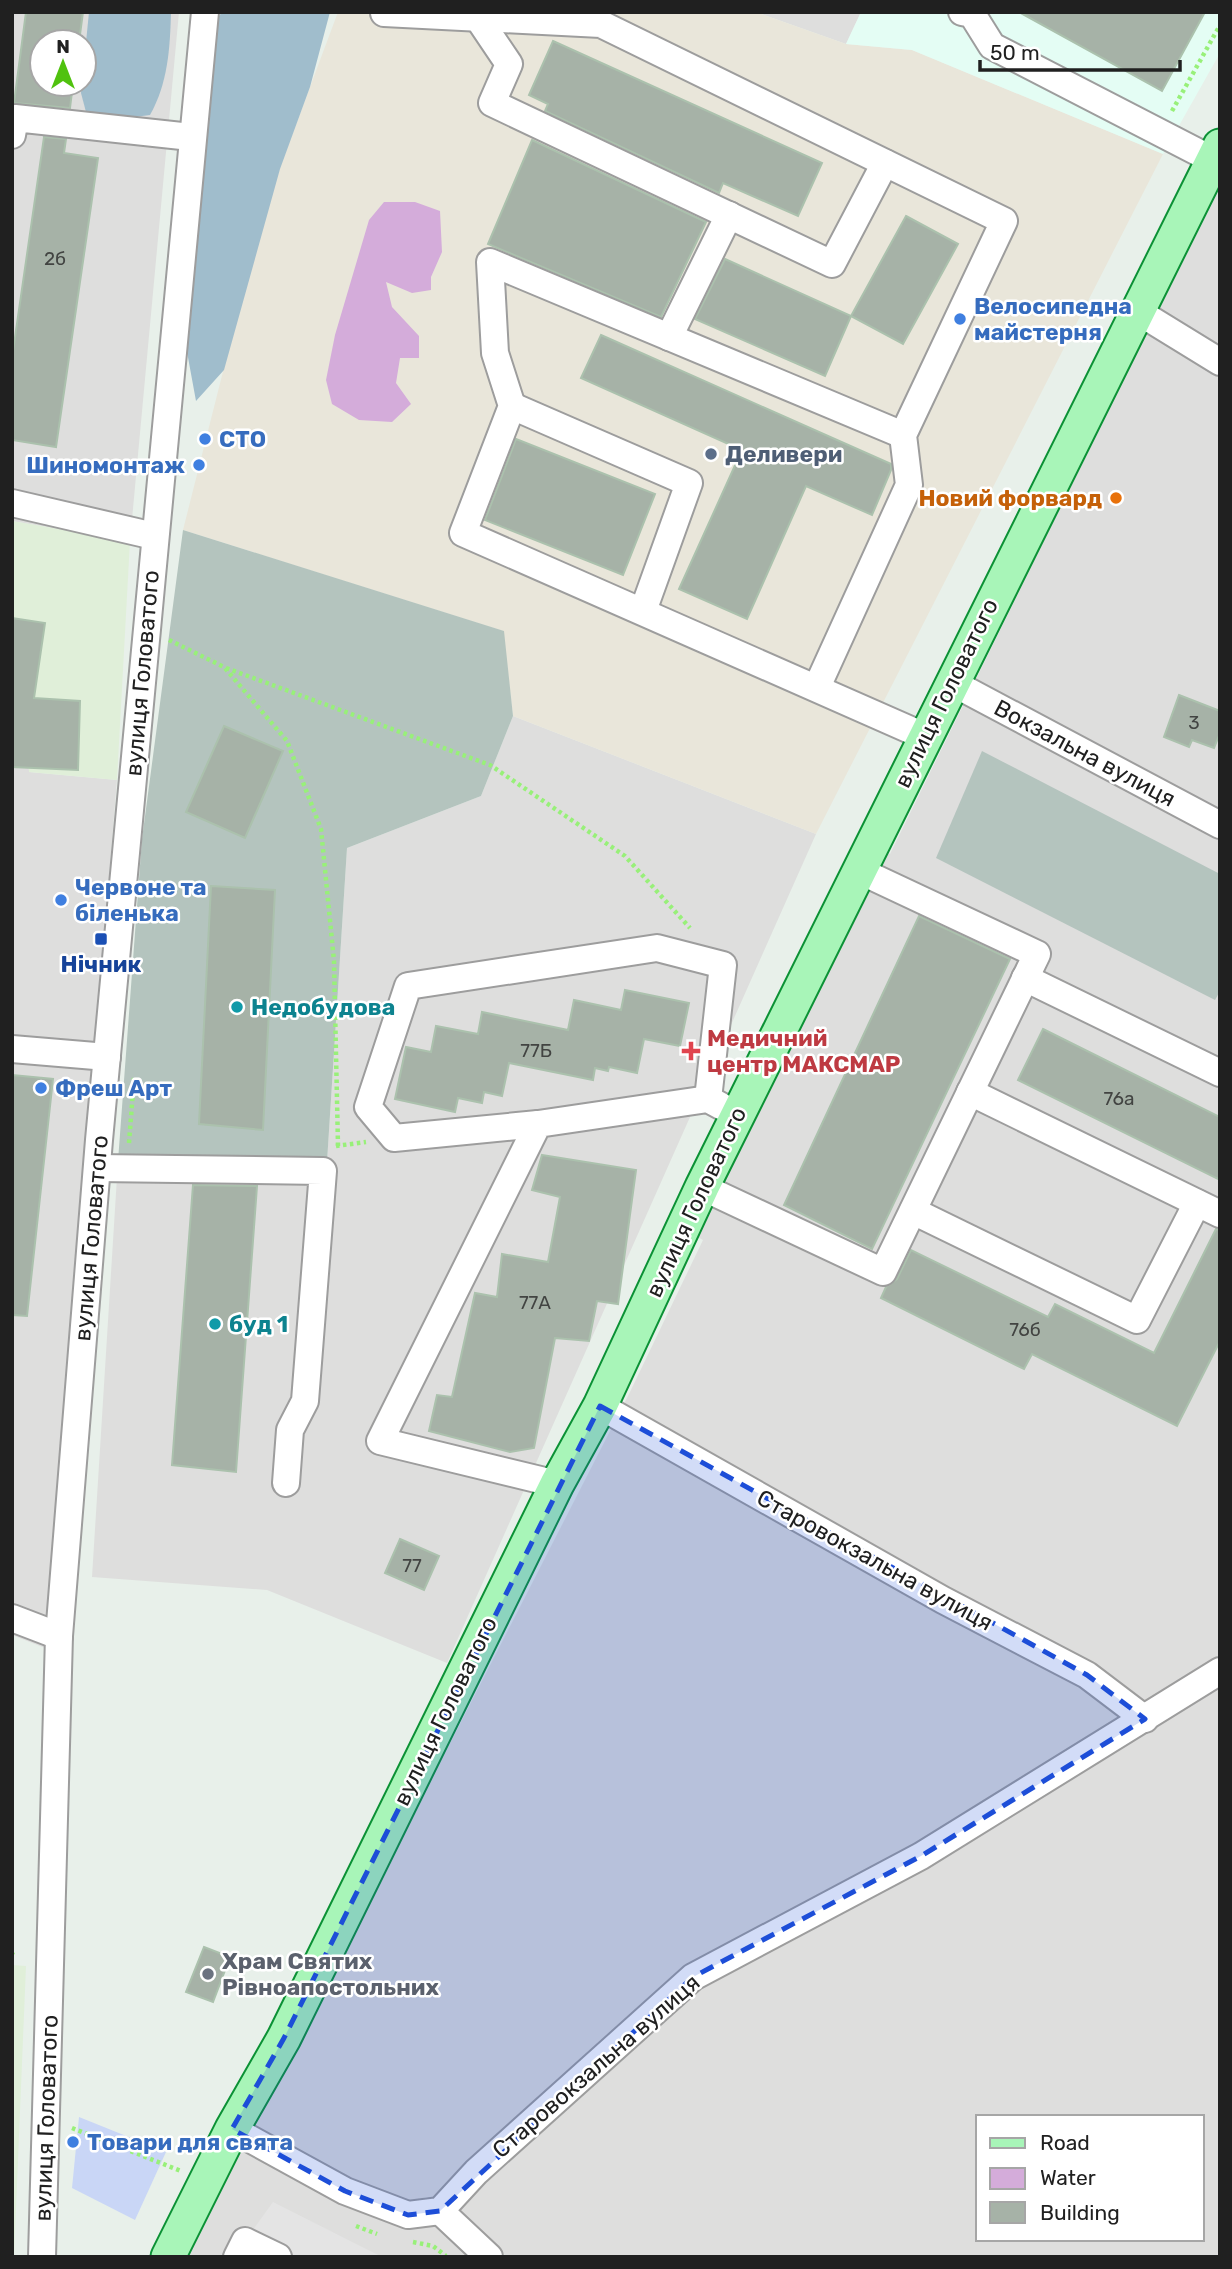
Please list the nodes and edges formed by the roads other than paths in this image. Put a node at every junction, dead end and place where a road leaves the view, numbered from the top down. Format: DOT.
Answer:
graph roads {
  1 [pos="205,12"];
  2 [pos="384,13"];
  3 [pos="969,13"];
  4 [pos="478,18"];
  5 [pos="13,123"];
  6 [pos="191,137"];
  7 [pos="1216,153"];
  8 [pos="885,163"];
  9 [pos="729,215"];
  10 [pos="1137,311"];
  11 [pos="668,337"];
  12 [pos="1220,362"];
  13 [pos="512,406"];
  14 [pos="903,435"];
  15 [pos="12,503"];
  16 [pos="154,536"];
  17 [pos="643,611"];
  18 [pos="951,682"];
  19 [pos="817,687"];
  20 [pos="924,736"];
  21 [pos="1220,825"];
  22 [pos="858,870"];
  23 [pos="1025,978"];
  24 [pos="12,1049"];
  25 [pos="107,1057"];
  26 [pos="1220,1073"];
  27 [pos="970,1092"];
  28 [pos="708,1099"];
  29 [pos="737,1115"];
  30 [pos="538,1124"];
  31 [pos="97,1168"];
  32 [pos="702,1187"];
  33 [pos="1208,1208"];
  34 [pos="913,1211"];
  35 [pos="600,1406"];
  36 [pos="286,1483"];
  37 [pos="557,1484"];
  38 [pos="12,1618"];
  39 [pos="58,1636"];
  40 [pos="1220,1671"];
  41 [pos="1145,1719"];
  42 [pos="232,2129"];
  43 [pos="440,2211"];
  44 [pos="42,2257"];
  45 [pos="168,2257"];
  46 [pos="237,2257"];
  47 [pos="278,2257"];
  48 [pos="489,2257"];
  1 -- 6 [label="street, вулиця Головатого"];
  2 -- 4 [label="street"];
  3 -- 7 [label="street"];
  4 -- 8 [label="street"];
  4 -- 9 [label="street"];
  5 -- 6 [label="street"];
  6 -- 16 [label="street, вулиця Головатого"];
  7 -- 10 [label="main road, вулиця Головатого"];
  8 -- 9 [label="street"];
  8 -- 14 [label="street"];
  9 -- 11 [label="street"];
  10 -- 12 [label="street"];
  10 -- 18 [label="main road, вулиця Головатого"];
  11 -- 13 [label="street"];
  11 -- 14 [label="street"];
  13 -- 17 [label="street"];
  13 -- 17 [label="street"];
  14 -- 19 [label="street"];
  15 -- 16 [label="street"];
  16 -- 25 [label="street, вулиця Головатого"];
  17 -- 19 [label="street"];
  18 -- 20 [label="main road, вулиця Головатого"];
  18 -- 21 [label="street, Вокзальна вулиця"];
  19 -- 20 [label="street"];
  20 -- 22 [label="main road, вулиця Головатого"];
  22 -- 23 [label="street"];
  22 -- 29 [label="main road, вулиця Головатого"];
  23 -- 26 [label="street"];
  23 -- 27 [label="street"];
  24 -- 25 [label="street"];
  25 -- 31 [label="street, вулиця Головатого"];
  27 -- 33 [label="street"];
  27 -- 34 [label="street"];
  28 -- 29 [label="street"];
  28 -- 30 [label="street"];
  28 -- 30 [label="street"];
  29 -- 32 [label="main road, вулиця Головатого"];
  30 -- 37 [label="street"];
  31 -- 36 [label="street"];
  31 -- 39 [label="street, вулиця Головатого"];
  32 -- 34 [label="street"];
  32 -- 35 [label="main road, вулиця Головатого"];
  33 -- 34 [label="street"];
  35 -- 37 [label="main road, вулиця Головатого"];
  35 -- 41 [label="street, Старовокзальна вулиця"];
  37 -- 42 [label="main road, вулиця Головатого"];
  38 -- 39 [label="street"];
  39 -- 44 [label="street, вулиця Головатого"];
  40 -- 41 [label="street, Старовокзальна вулиця"];
  41 -- 43 [label="street, Старовокзальна вулиця"];
  42 -- 43 [label="street"];
  42 -- 45 [label="main road, вулиця Головатого"];
  43 -- 48 [label="street"];
  46 -- 47 [label="street"];
}
